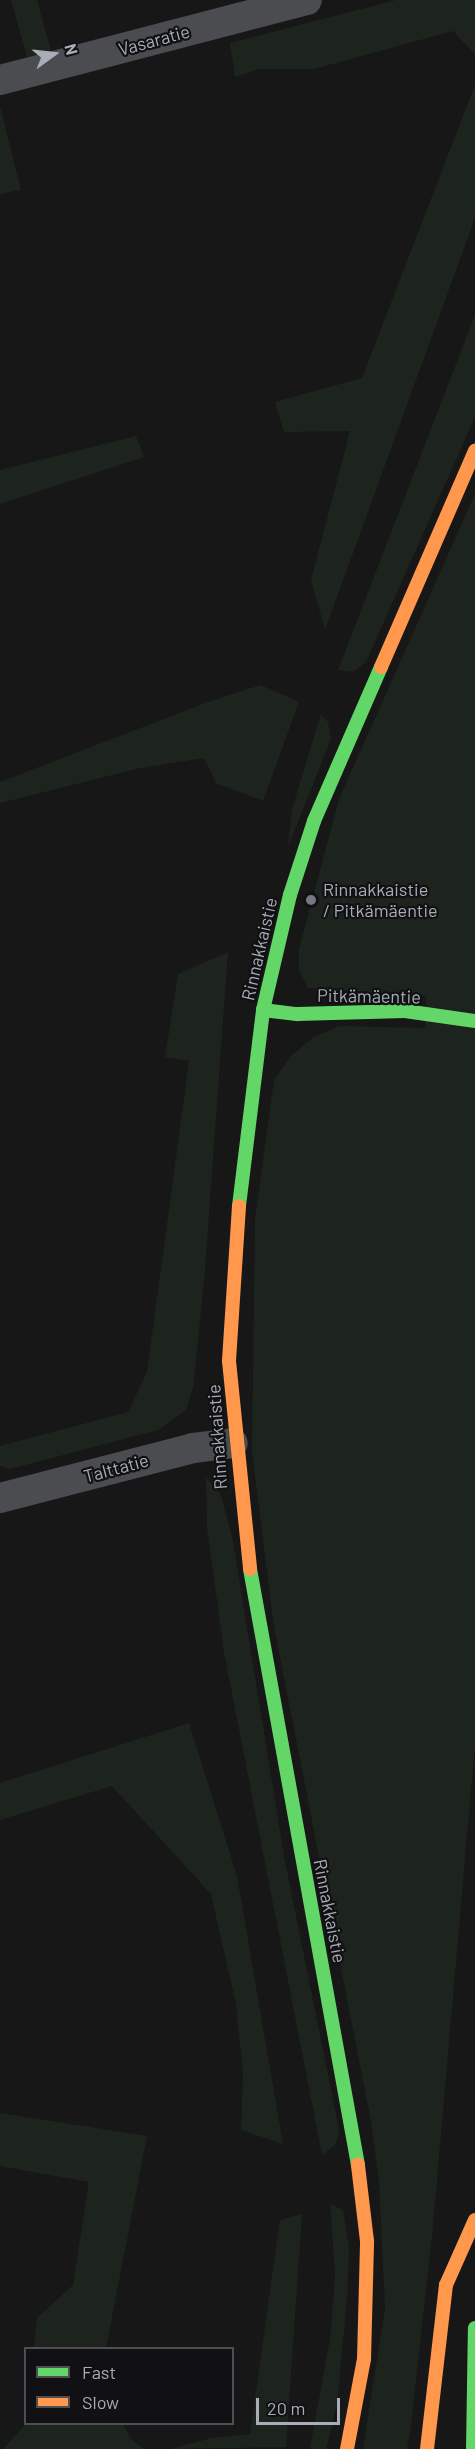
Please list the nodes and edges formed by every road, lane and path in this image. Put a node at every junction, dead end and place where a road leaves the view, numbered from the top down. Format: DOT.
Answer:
graph roads {
  1 [pos="308,0"];
  2 [pos="0,80"];
  3 [pos="475,451"];
  4 [pos="263,1010"];
  5 [pos="475,1021"];
  6 [pos="233,1443"];
  7 [pos="0,1498"];
  8 [pos="475,2220"];
  9 [pos="475,2328"];
  10 [pos="347,2449"];
  11 [pos="427,2449"];
  12 [pos="473,2449"];
  1 -- 2 [label="street, Vasaratie"];
  3 -- 4 [label="main road, Rinnakkaistie"];
  4 -- 5 [label="main road, Pitkämäentie"];
  4 -- 6 [label="main road, Rinnakkaistie"];
  6 -- 7 [label="street, Talttatie"];
  6 -- 10 [label="main road, Rinnakkaistie"];
  8 -- 11 [label="main road"];
  9 -- 12 [label="main road"];
}
